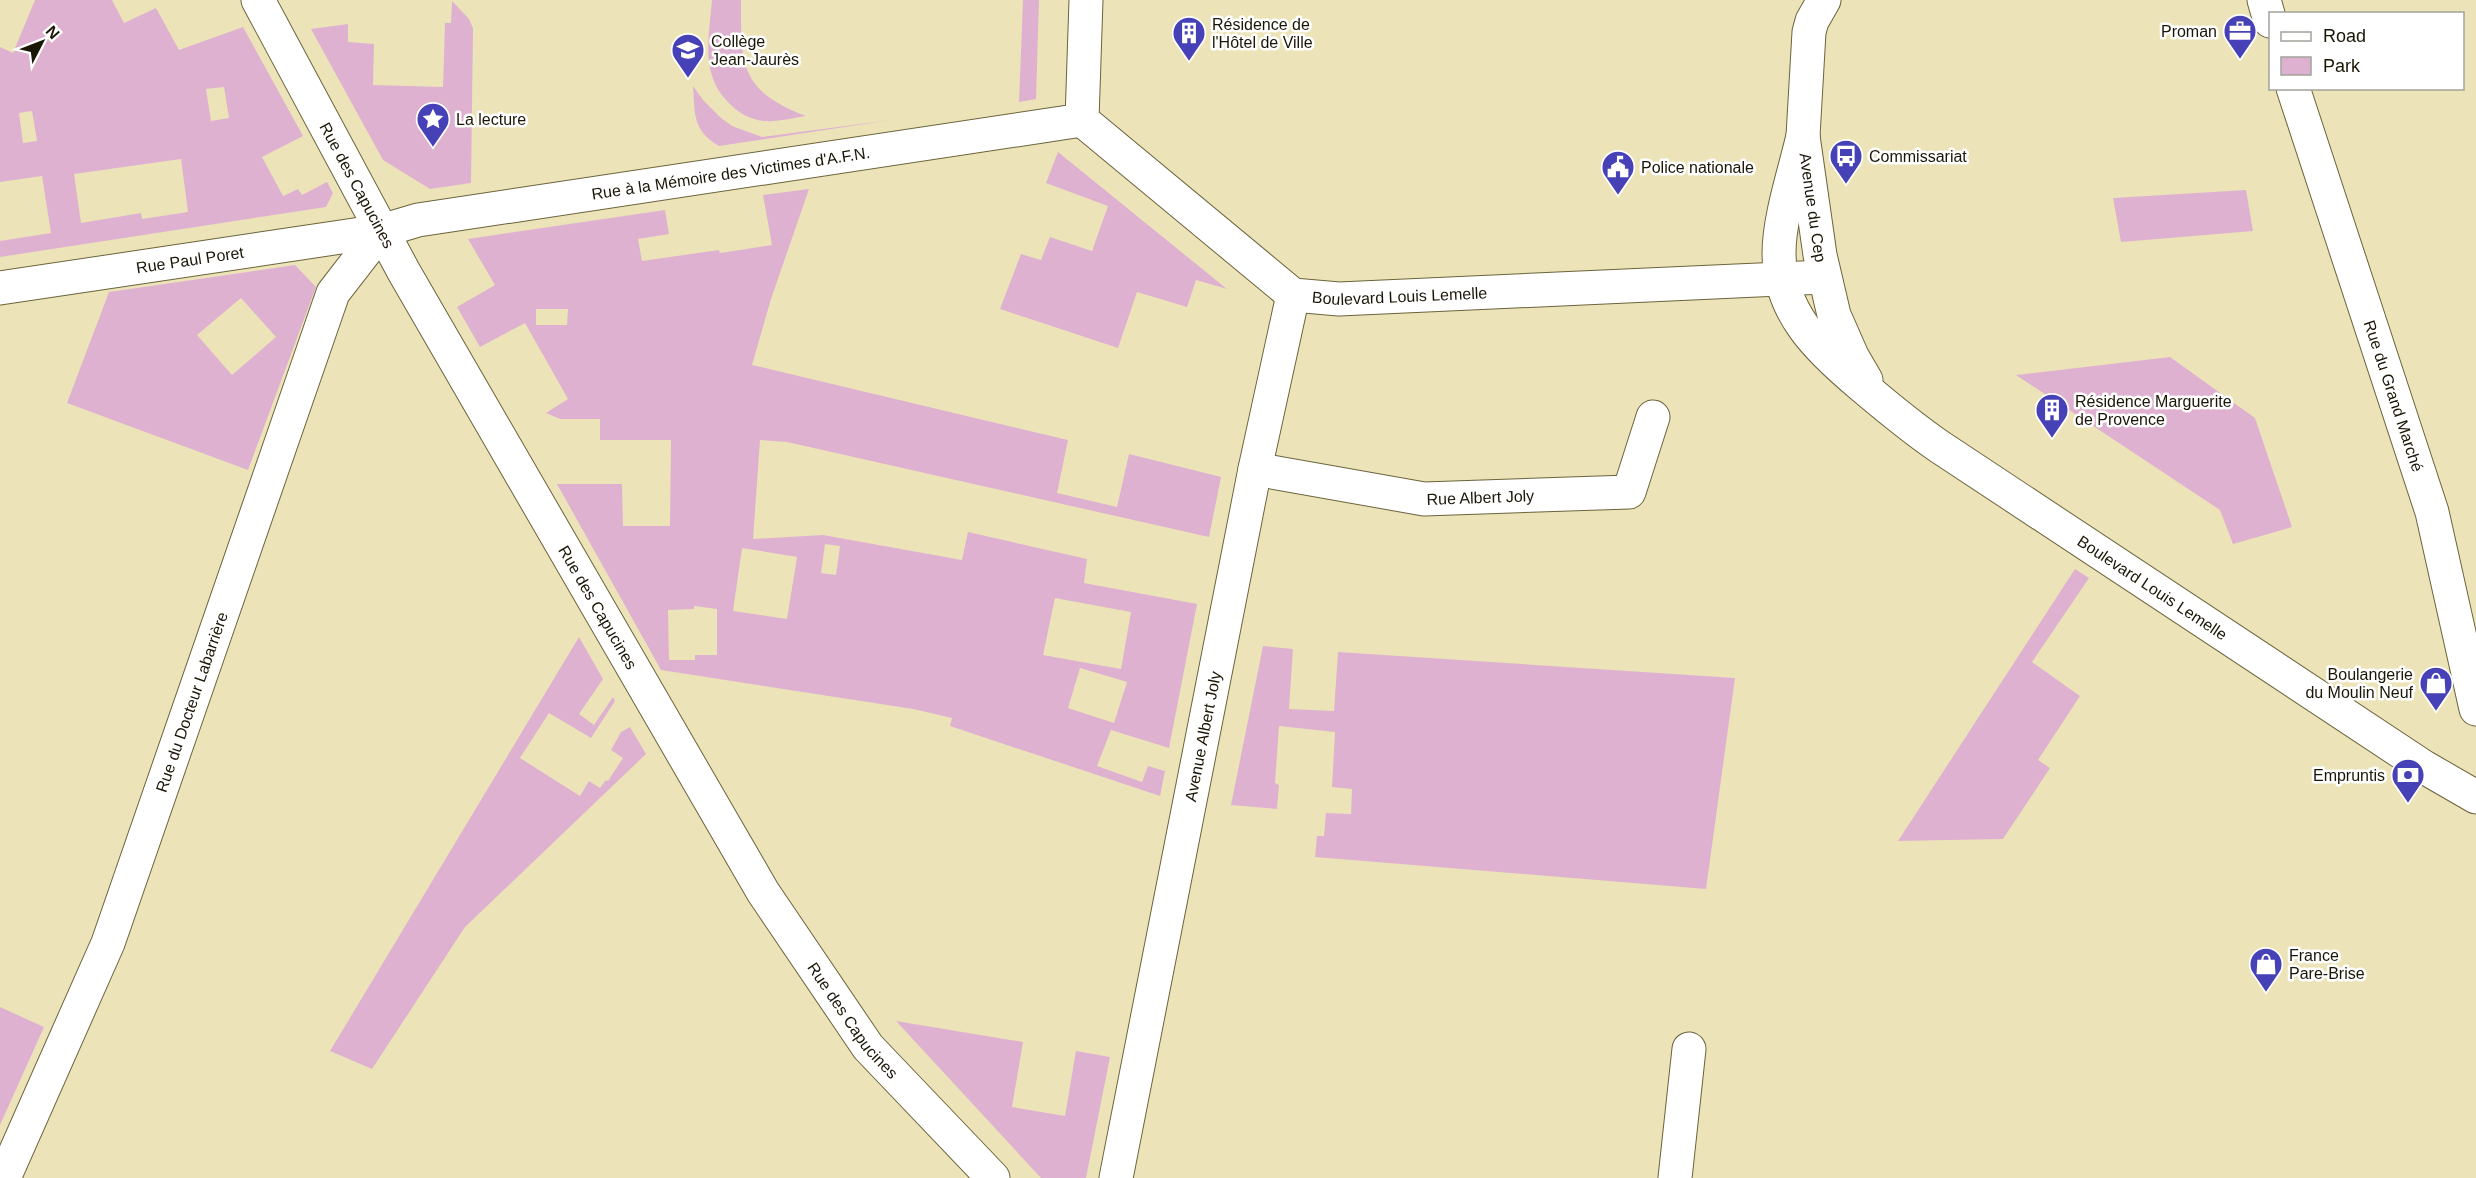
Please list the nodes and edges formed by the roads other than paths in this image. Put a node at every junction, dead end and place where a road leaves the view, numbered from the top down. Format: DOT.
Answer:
graph roads {
  1 [pos="258,0"];
  2 [pos="1086,0"];
  3 [pos="1824,0"];
  4 [pos="2264,0"];
  5 [pos="2269,15"];
  6 [pos="2294,90"];
  7 [pos="1082,120"];
  8 [pos="1803,136"];
  9 [pos="381,231"];
  10 [pos="1824,277"];
  11 [pos="1782,279"];
  12 [pos="0,288"];
  13 [pos="1293,295"];
  14 [pos="1884,406"];
  15 [pos="1653,417"];
  16 [pos="1255,469"];
  17 [pos="2476,709"];
  18 [pos="2424,767"];
  19 [pos="2476,774"];
  20 [pos="2476,797"];
  21 [pos="1689,1049"];
  22 [pos="4,1178"];
  23 [pos="993,1178"];
  24 [pos="1116,1178"];
  25 [pos="1675,1178"];
  1 -- 9 [label="street, Rue des Capucines"];
  2 -- 7 [label="street"];
  3 -- 8 [label="street, Avenue du Cep"];
  4 -- 5 [label="street"];
  6 -- 17 [label="street, Rue du Grand Marché"];
  7 -- 9 [label="street, Rue à la Mémoire des Victimes d'A.F.N."];
  7 -- 13 [label="street, Boulevard Louis Lemelle"];
  8 -- 10 [label="street, Avenue du Cep"];
  8 -- 11 [label="street, Avenue du Cep"];
  9 -- 12 [label="street, Rue Paul Poret"];
  9 -- 22 [label="street, Rue du Docteur Labarrière"];
  9 -- 23 [label="street, Rue des Capucines"];
  10 -- 11 [label="street, Boulevard Louis Lemelle"];
  10 -- 14 [label="street, Boulevard Louis Lemelle"];
  11 -- 13 [label="street, Boulevard Louis Lemelle"];
  11 -- 14 [label="street, Boulevard Louis Lemelle"];
  13 -- 16 [label="street, Avenue Albert Joly"];
  14 -- 18 [label="street, Boulevard Louis Lemelle"];
  15 -- 16 [label="street, Rue Albert Joly"];
  16 -- 24 [label="street, Avenue Albert Joly"];
  18 -- 19 [label="street, Boulevard Louis Lemelle"];
  18 -- 20 [label="street, Boulevard Louis Lemelle"];
  21 -- 25 [label="street"];
}
